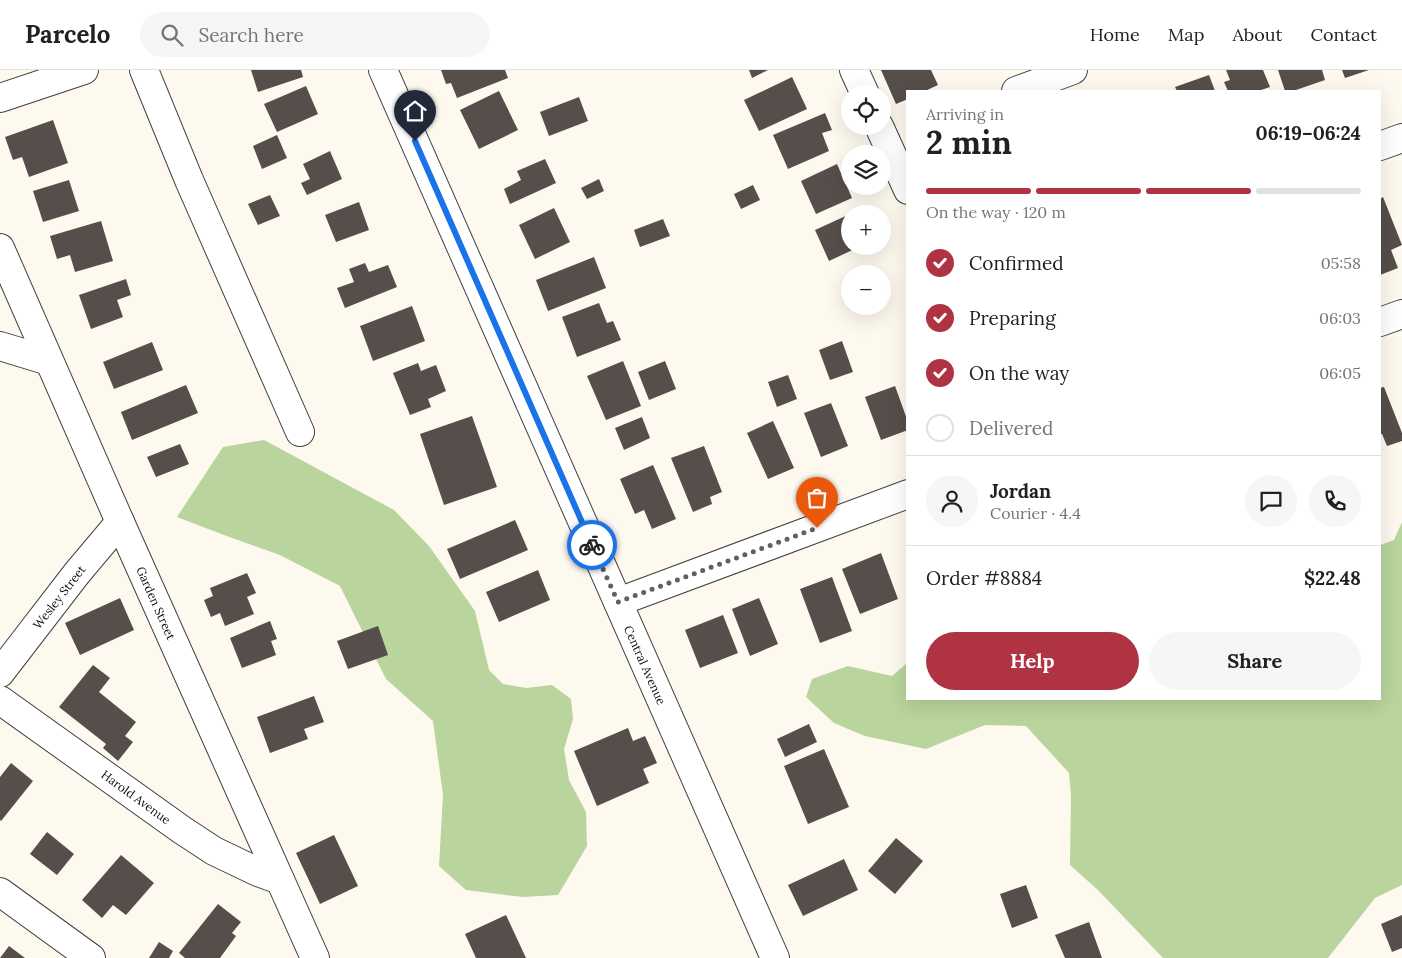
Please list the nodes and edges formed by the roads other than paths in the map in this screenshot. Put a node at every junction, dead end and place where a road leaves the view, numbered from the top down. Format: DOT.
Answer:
graph roads {
  1 [pos="84,70"];
  2 [pos="144,70"];
  3 [pos="383,70"];
  4 [pos="854,70"];
  5 [pos="1073,70"];
  6 [pos="861,85"];
  7 [pos="1019,90"];
  8 [pos="0,98"];
  9 [pos="891,133"];
  10 [pos="1402,138"];
  11 [pos="1381,146"];
  12 [pos="906,183"];
  13 [pos="0,248"];
  14 [pos="1402,314"];
  15 [pos="1381,322"];
  16 [pos="0,346"];
  17 [pos="49,361"];
  18 [pos="300,432"];
  19 [pos="906,495"];
  20 [pos="120,522"];
  21 [pos="618,602"];
  22 [pos="0,673"];
  23 [pos="0,700"];
  24 [pos="280,880"];
  25 [pos="0,892"];
  26 [pos="91,958"];
  27 [pos="315,958"];
  28 [pos="775,958"];
  1 -- 8 [label="street"];
  2 -- 18 [label="street"];
  3 -- 21 [label="street, Central Avenue"];
  4 -- 6 [label="street"];
  5 -- 7 [label="street"];
  9 -- 12 [label="street"];
  10 -- 11 [label="street"];
  13 -- 17 [label="street, Garden Street"];
  14 -- 15 [label="street"];
  16 -- 17 [label="street"];
  17 -- 20 [label="street, Garden Street"];
  19 -- 21 [label="street"];
  20 -- 22 [label="street, Wesley Street"];
  20 -- 24 [label="street, Garden Street"];
  21 -- 28 [label="street, Central Avenue"];
  23 -- 24 [label="street, Harold Avenue"];
  24 -- 27 [label="street, Garden Street"];
  25 -- 26 [label="street"];
}
